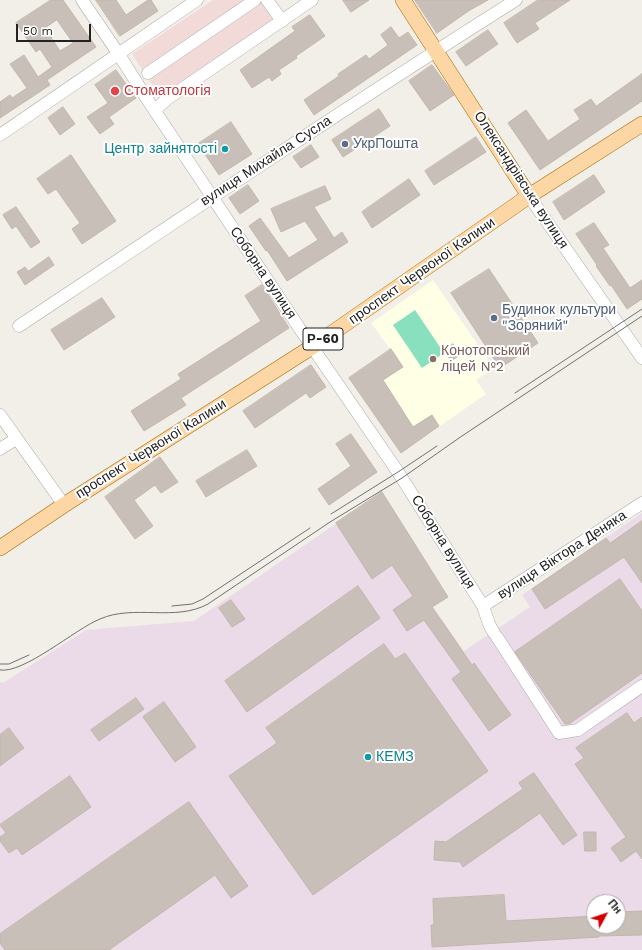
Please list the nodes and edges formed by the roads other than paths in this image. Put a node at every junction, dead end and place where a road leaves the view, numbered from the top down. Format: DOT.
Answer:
graph roads {
  1 [pos="82,0"];
  2 [pos="197,0"];
  3 [pos="256,0"];
  4 [pos="267,0"];
  5 [pos="312,0"];
  6 [pos="403,0"];
  7 [pos="516,0"];
  8 [pos="282,21"];
  9 [pos="436,50"];
  10 [pos="118,53"];
  11 [pos="148,73"];
  12 [pos="155,110"];
  13 [pos="642,124"];
  14 [pos="0,135"];
  15 [pos="529,196"];
  16 [pos="212,197"];
  17 [pos="19,326"];
  18 [pos="312,347"];
  19 [pos="642,358"];
  20 [pos="0,415"];
  21 [pos="16,439"];
  22 [pos="0,449"];
  23 [pos="642,503"];
  24 [pos="64,505"];
  25 [pos="0,548"];
  26 [pos="483,606"];
  27 [pos="641,689"];
  1 -- 10 [label="street, Соборна вулиця"];
  2 -- 10 [label="street"];
  3 -- 11 [label="street"];
  4 -- 8 [label="street"];
  5 -- 8 [label="street"];
  6 -- 9 [label="main road, Олександрівська вулиця"];
  7 -- 9 [label="street, вулиця Михайла Сусла"];
  8 -- 12 [label="street"];
  9 -- 15 [label="main road, Олександрівська вулиця"];
  9 -- 16 [label="street, вулиця Михайла Сусла"];
  10 -- 12 [label="street, Соборна вулиця"];
  10 -- 14 [label="street"];
  12 -- 16 [label="street, Соборна вулиця"];
  13 -- 15 [label="main road, проспект Червоної Калини / Р-60"];
  15 -- 18 [label="main road, проспект Червоної Калини / Р-60"];
  15 -- 19 [label="street, Олександрівська вулиця"];
  16 -- 17 [label="street, вулиця Михайла Сусла"];
  16 -- 18 [label="street, Соборна вулиця"];
  18 -- 24 [label="main road, проспект Червоної Калини / Р-60"];
  18 -- 26 [label="street, Соборна вулиця"];
  20 -- 21 [label="street"];
  21 -- 22 [label="street"];
  21 -- 24 [label="street"];
  23 -- 26 [label="street, вулиця Віктора Деняка"];
  24 -- 25 [label="main road, проспект Червоної Калини / Р-60"];
  26 -- 27 [label="street, Соборна вулиця"];
}
